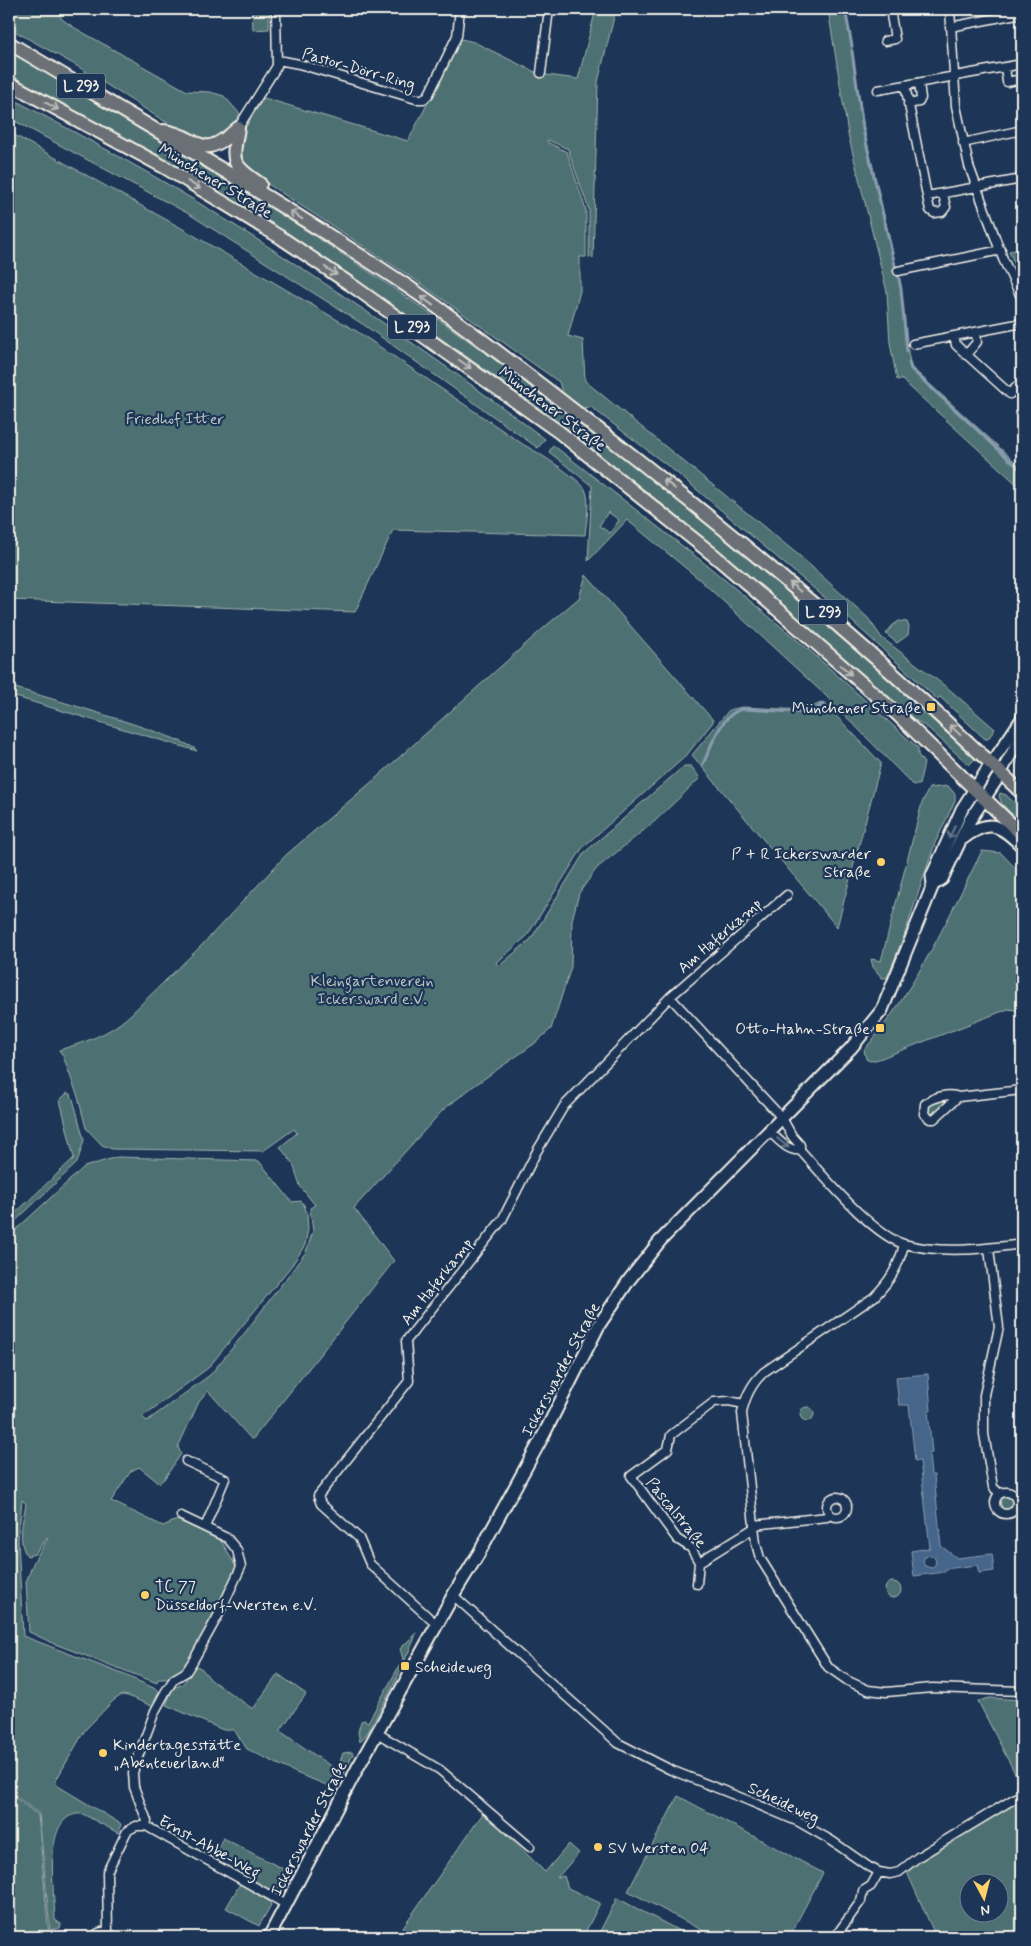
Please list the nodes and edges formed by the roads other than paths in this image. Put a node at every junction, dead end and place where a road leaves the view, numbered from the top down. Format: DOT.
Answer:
graph roads {
  1 [pos="276,9"];
  2 [pos="460,9"];
  3 [pos="546,9"];
  4 [pos="890,9"];
  5 [pos="950,9"];
  6 [pos="1022,13"];
  7 [pos="950,27"];
  8 [pos="885,41"];
  9 [pos="9,42"];
  10 [pos="278,60"];
  11 [pos="1022,64"];
  12 [pos="1005,67"];
  13 [pos="541,73"];
  14 [pos="955,77"];
  15 [pos="1022,79"];
  16 [pos="9,83"];
  17 [pos="919,83"];
  18 [pos="905,86"];
  19 [pos="878,90"];
  20 [pos="908,104"];
  21 [pos="238,128"];
  22 [pos="153,130"];
  23 [pos="1022,130"];
  24 [pos="963,143"];
  25 [pos="1022,179"];
  26 [pos="976,187"];
  27 [pos="943,194"];
  28 [pos="267,196"];
  29 [pos="927,196"];
  30 [pos="1001,250"];
  31 [pos="898,271"];
  32 [pos="1022,298"];
  33 [pos="1022,323"];
  34 [pos="976,333"];
  35 [pos="954,337"];
  36 [pos="913,344"];
  37 [pos="966,355"];
  38 [pos="1022,381"];
  39 [pos="1022,718"];
  40 [pos="1022,734"];
  41 [pos="991,764"];
  42 [pos="1001,773"];
  43 [pos="980,792"];
  44 [pos="1022,793"];
  45 [pos="1022,835"];
  46 [pos="960,840"];
  47 [pos="1022,846"];
  48 [pos="933,884"];
  49 [pos="787,894"];
  50 [pos="670,997"];
  51 [pos="1022,1090"];
  52 [pos="958,1097"];
  53 [pos="782,1118"];
  54 [pos="769,1131"];
  55 [pos="800,1150"];
  56 [pos="904,1244"];
  57 [pos="1022,1244"];
  58 [pos="989,1249"];
  59 [pos="744,1404"];
  60 [pos="186,1461"];
  61 [pos="1000,1494"];
  62 [pos="830,1514"];
  63 [pos="181,1516"];
  64 [pos="205,1527"];
  65 [pos="754,1527"];
  66 [pos="699,1562"];
  67 [pos="697,1584"];
  68 [pos="454,1596"];
  69 [pos="437,1625"];
  70 [pos="1022,1692"];
  71 [pos="378,1733"];
  72 [pos="1017,1797"];
  73 [pos="146,1826"];
  74 [pos="530,1847"];
  75 [pos="879,1872"];
  76 [pos="287,1905"];
  77 [pos="111,1935"];
  78 [pos="94,1937"];
  79 [pos="269,1937"];
  80 [pos="835,1937"];
  1 -- 10 [label="street"];
  2 -- 10 [label="street, Pastor-Dörr-Ring"];
  3 -- 13 [label="street"];
  4 -- 8 [label="street"];
  5 -- 7 [label="street"];
  6 -- 7 [label="street"];
  7 -- 14 [label="street"];
  9 -- 22 [label="main road, Münchener Straße / L 293"];
  10 -- 21 [label="street"];
  11 -- 12 [label="street"];
  12 -- 14 [label="street"];
  12 -- 15 [label="street"];
  14 -- 17 [label="street"];
  14 -- 24 [label="street"];
  16 -- 43 [label="main road, Münchener Straße / L 293, one-way"];
  17 -- 18 [label="street"];
  17 -- 20 [label="street"];
  18 -- 19 [label="street"];
  18 -- 20 [label="street"];
  20 -- 29 [label="street"];
  21 -- 22 [label="main road"];
  21 -- 28 [label="main road"];
  22 -- 28 [label="main road, Münchener Straße / L 293"];
  23 -- 24 [label="street"];
  24 -- 26 [label="street"];
  25 -- 26 [label="street"];
  26 -- 27 [label="street"];
  26 -- 30 [label="street"];
  27 -- 29 [label="street"];
  27 -- 29 [label="street"];
  41 -- 28 [label="main road, Münchener Straße / L 293, one-way"];
  30 -- 31 [label="street"];
  30 -- 32 [label="street"];
  33 -- 34 [label="street"];
  34 -- 35 [label="street"];
  34 -- 37 [label="street"];
  35 -- 36 [label="street"];
  35 -- 37 [label="street"];
  37 -- 38 [label="street"];
  39 -- 41 [label="street, Ickerswarder Straße"];
  40 -- 42 [label="street, Ickerswarder Straße"];
  41 -- 42 [label="main road, Münchener Straße / L 293"];
  41 -- 43 [label="main road, Ickerswarder Straße"];
  42 -- 43 [label="main road, Ickerswarder Straße"];
  42 -- 44 [label="main road, Münchener Straße / L 293"];
  43 -- 45 [label="main road, Münchener Straße / L 293"];
  43 -- 46 [label="main road, Ickerswarder Straße"];
  43 -- 48 [label="main road, Ickerswarder Straße, one-way"];
  46 -- 47 [label="main road"];
  46 -- 48 [label="main road, Ickerswarder Straße"];
  48 -- 53 [label="main road, Ickerswarder Straße"];
  49 -- 50 [label="street, Am Haferkamp"];
  50 -- 53 [label="street"];
  50 -- 69 [label="street, Am Haferkamp"];
  51 -- 52 [label="street"];
  53 -- 54 [label="main road, Ickerswarder Straße"];
  53 -- 55 [label="street"];
  54 -- 55 [label="street, one-way"];
  54 -- 68 [label="main road, Ickerswarder Straße"];
  55 -- 56 [label="street"];
  56 -- 58 [label="street"];
  56 -- 59 [label="street"];
  57 -- 58 [label="street"];
  58 -- 61 [label="street"];
  59 -- 65 [label="street"];
  59 -- 66 [label="street, Pascalstraße"];
  60 -- 64 [label="street"];
  62 -- 65 [label="street"];
  63 -- 64 [label="street, Ernst-Abbe-Weg"];
  64 -- 73 [label="street, Ernst-Abbe-Weg"];
  65 -- 66 [label="street, Pascalstraße"];
  65 -- 70 [label="street"];
  66 -- 67 [label="street, Pascalstraße"];
  68 -- 69 [label="main road, Ickerswarder Straße"];
  68 -- 75 [label="street, Scheideweg"];
  69 -- 71 [label="main road, Ickerswarder Straße"];
  71 -- 74 [label="street"];
  71 -- 76 [label="main road, Ickerswarder Straße"];
  72 -- 75 [label="street"];
  73 -- 76 [label="street, Ernst-Abbe-Weg"];
  73 -- 77 [label="street, Ernst-Abbe-Weg"];
  75 -- 80 [label="street"];
  76 -- 79 [label="main road, Ickerswarder Straße"];
  77 -- 78 [label="street, Ernst-Abbe-Weg"];
}
